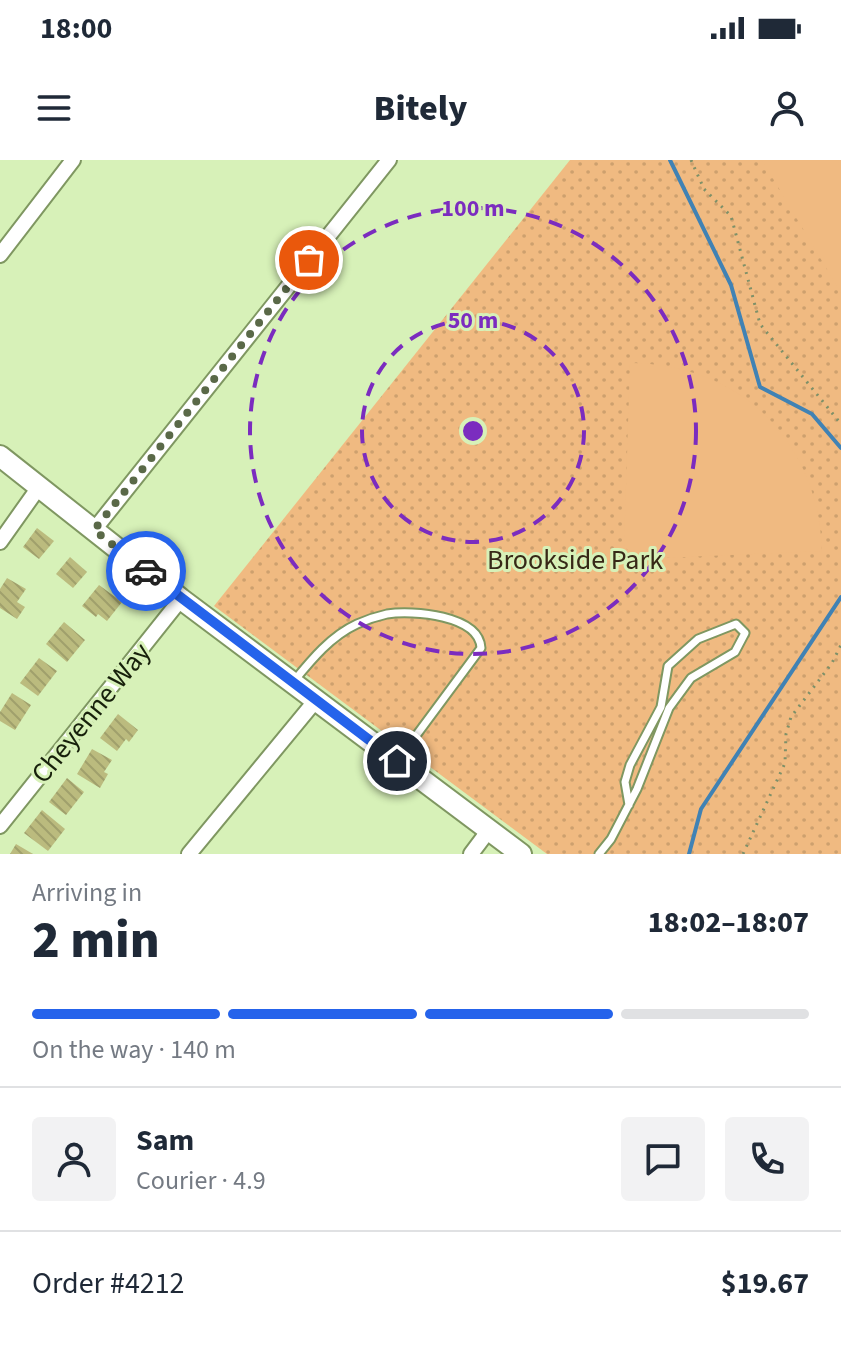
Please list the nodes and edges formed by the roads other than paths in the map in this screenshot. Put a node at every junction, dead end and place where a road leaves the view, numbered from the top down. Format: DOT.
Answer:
graph roads {
  1 [pos="73,160"];
  2 [pos="389,160"];
  3 [pos="0,255"];
  4 [pos="0,456"];
  5 [pos="39,487"];
  6 [pos="94,530"];
  7 [pos="0,542"];
  8 [pos="181,599"];
  9 [pos="292,683"];
  10 [pos="316,700"];
  11 [pos="654,720"];
  12 [pos="663,723"];
  13 [pos="397,761"];
  14 [pos="629,805"];
  15 [pos="0,826"];
  16 [pos="489,830"];
  17 [pos="189,854"];
  18 [pos="471,854"];
  19 [pos="521,854"];
  20 [pos="599,854"];
  1 -- 3 [label="street"];
  2 -- 6 [label="street"];
  4 -- 5 [label="street"];
  5 -- 6 [label="street"];
  5 -- 7 [label="street"];
  6 -- 8 [label="street"];
  8 -- 9 [label="street"];
  8 -- 15 [label="street, Cheyenne Way"];
  9 -- 10 [label="street"];
  9 -- 13 [label="lane"];
  10 -- 13 [label="street"];
  10 -- 17 [label="street"];
  11 -- 12 [label="lane"];
  11 -- 12 [label="lane"];
  11 -- 14 [label="lane"];
  12 -- 14 [label="lane"];
  13 -- 16 [label="street"];
  14 -- 20 [label="lane"];
  16 -- 18 [label="street"];
  16 -- 19 [label="street"];
}
